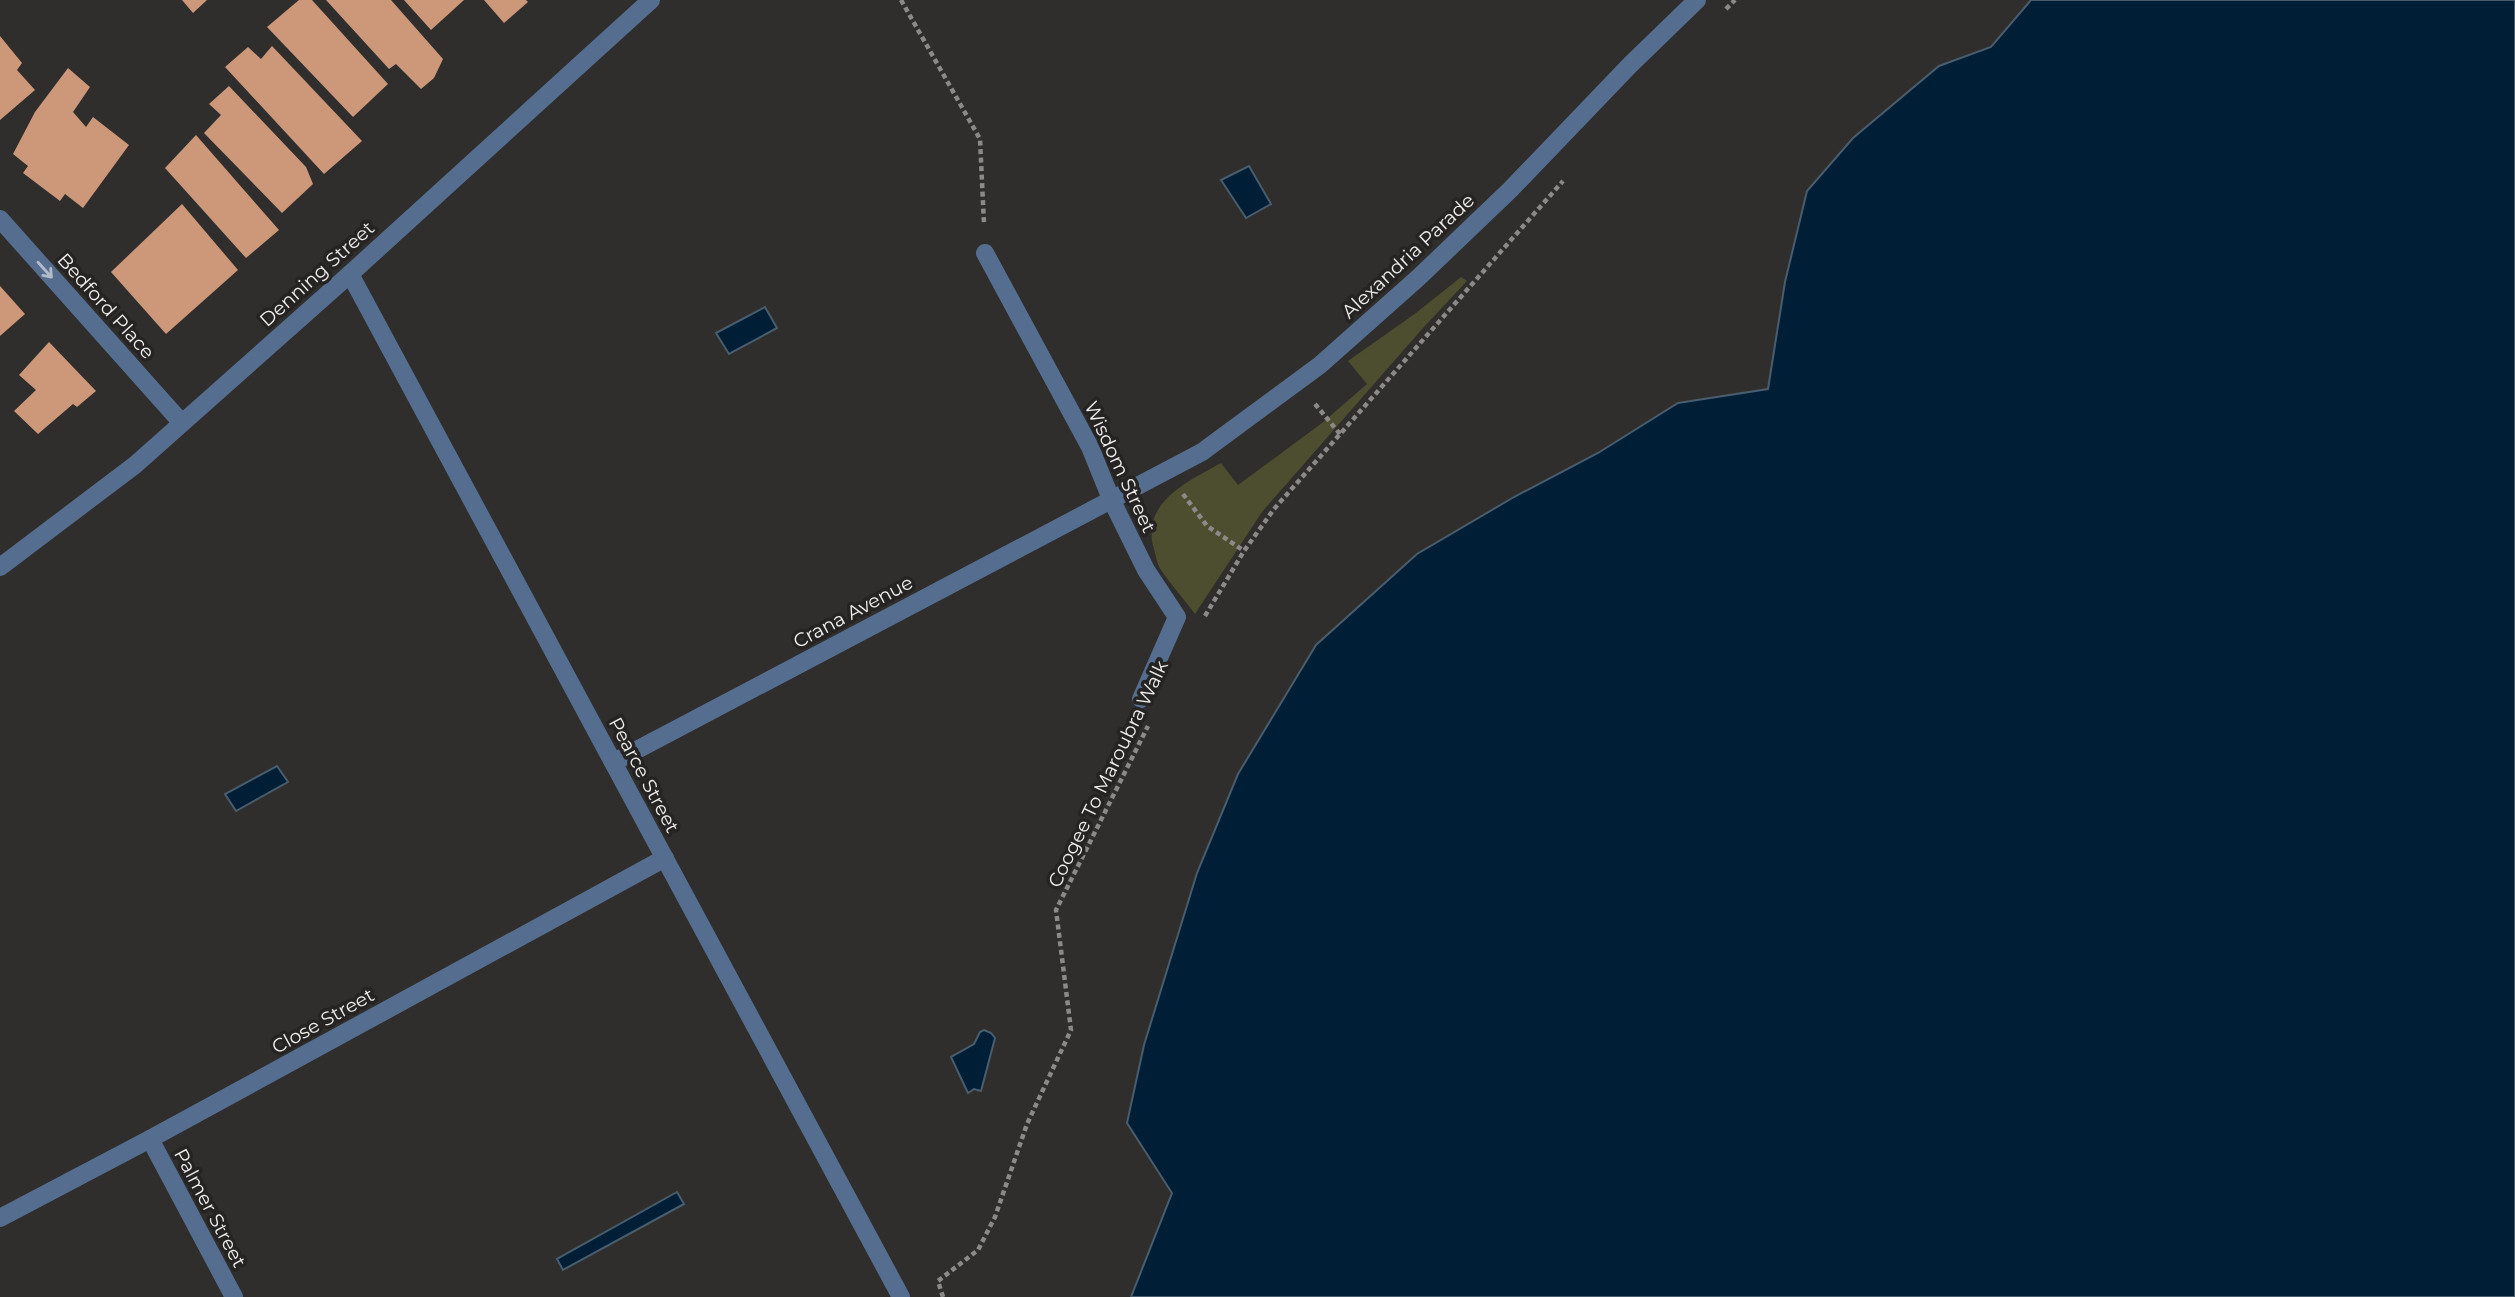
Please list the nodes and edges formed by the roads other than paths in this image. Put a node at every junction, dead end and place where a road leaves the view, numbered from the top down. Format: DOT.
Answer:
graph roads {
  1 [pos="650,0"];
  2 [pos="1697,0"];
  3 [pos="0,219"];
  4 [pos="985,253"];
  5 [pos="350,274"];
  6 [pos="181,422"];
  7 [pos="1111,499"];
  8 [pos="0,567"];
  9 [pos="1141,699"];
  10 [pos="614,762"];
  11 [pos="665,858"];
  12 [pos="150,1139"];
  13 [pos="0,1218"];
  14 [pos="234,1297"];
  15 [pos="901,1297"];
  1 -- 5 [label="street, Denning Street"];
  2 -- 7 [label="street, Alexandria Parade"];
  3 -- 6 [label="street, Bedford Place, one-way"];
  4 -- 7 [label="street, Wisdom Street"];
  5 -- 6 [label="street, Denning Street"];
  5 -- 10 [label="street, Pearce Street"];
  6 -- 8 [label="street, Denning Street"];
  7 -- 9 [label="street, Wisdom Street"];
  7 -- 10 [label="street, Crana Avenue"];
  10 -- 11 [label="street, Pearce Street"];
  11 -- 12 [label="street, Close Street"];
  11 -- 15 [label="street, Pearce Street"];
  12 -- 13 [label="street, Close Street"];
  12 -- 14 [label="street, Palmer Street"];
}
